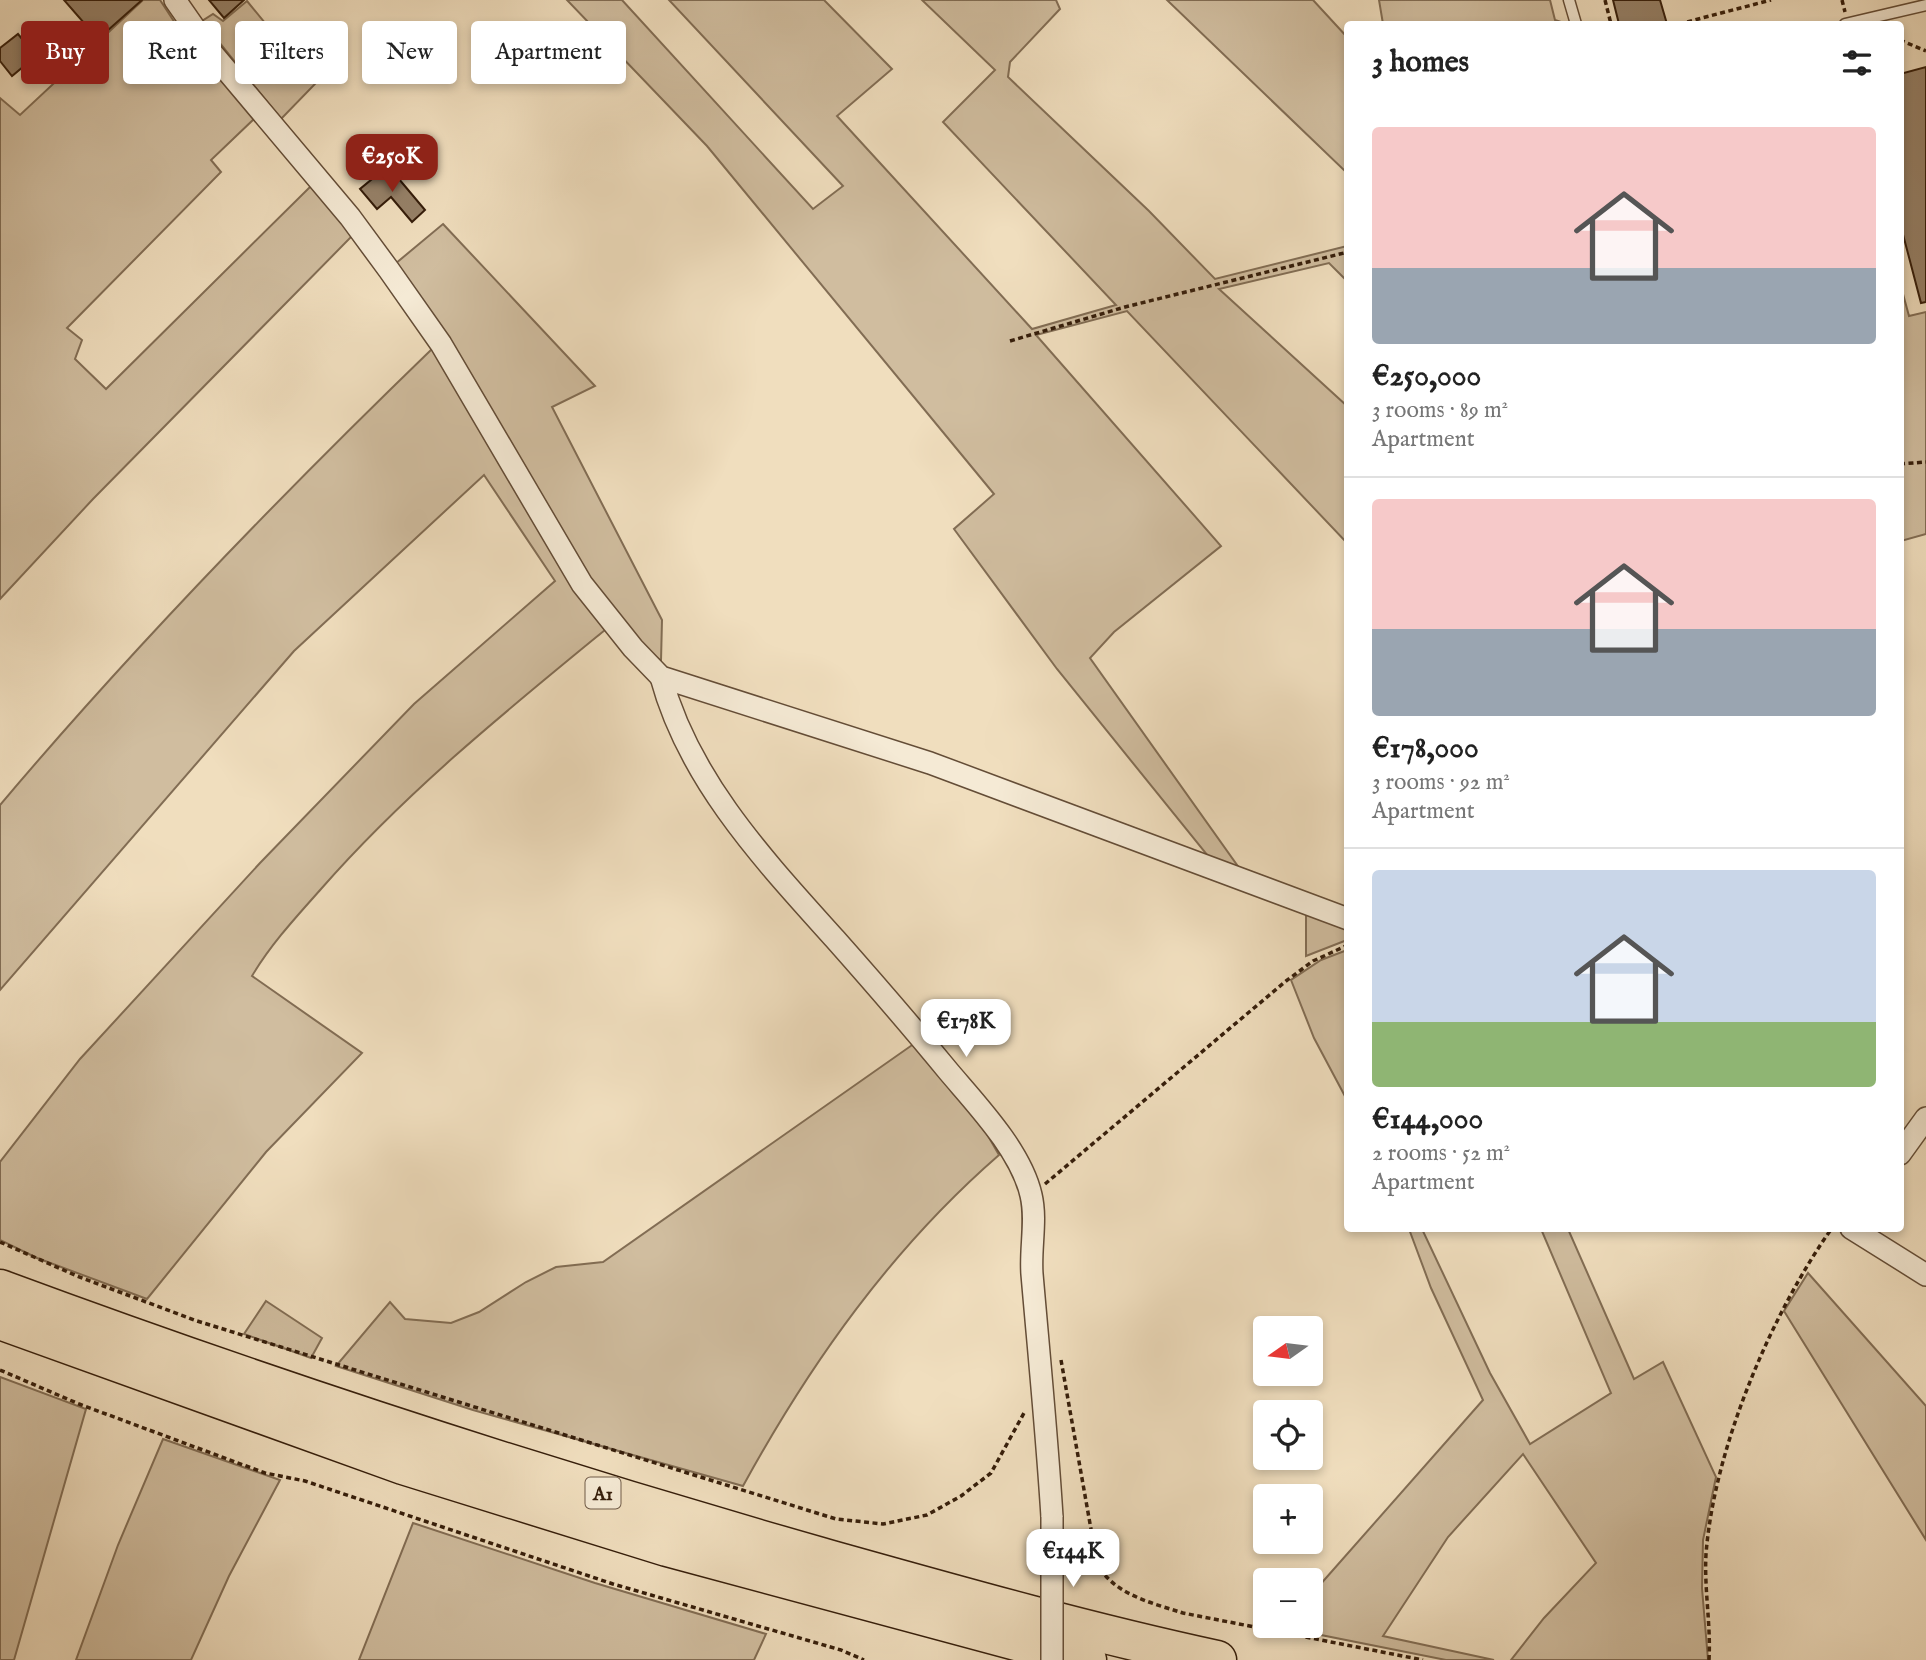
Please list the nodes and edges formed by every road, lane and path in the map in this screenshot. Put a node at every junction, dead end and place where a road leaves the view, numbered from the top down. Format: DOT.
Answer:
graph roads {
  1 [pos="174,0"];
  2 [pos="1569,0"];
  3 [pos="1605,0"];
  4 [pos="1771,0"];
  5 [pos="1926,5"];
  6 [pos="1575,21"];
  7 [pos="1610,21"];
  8 [pos="1690,21"];
  9 [pos="1858,21"];
  10 [pos="1904,42"];
  11 [pos="1926,51"];
  12 [pos="1344,252"];
  13 [pos="1010,341"];
  14 [pos="1926,462"];
  15 [pos="1904,464"];
  16 [pos="661,677"];
  17 [pos="1344,918"];
  18 [pos="1344,947"];
  19 [pos="1926,1118"];
  20 [pos="1904,1148"];
  21 [pos="1031,1194"];
  22 [pos="1830,1232"];
  23 [pos="1857,1232"];
  24 [pos="0,1242"];
  25 [pos="1926,1275"];
  26 [pos="0,1289"];
  27 [pos="0,1320"];
  28 [pos="1059,1350"];
  29 [pos="0,1370"];
  30 [pos="1043,1378"];
  31 [pos="864,1660"];
  32 [pos="1052,1660"];
  33 [pos="1087,1660"];
  34 [pos="1217,1660"];
  35 [pos="1423,1660"];
  36 [pos="1709,1660"];
  1 -- 16 [label="street"];
  2 -- 6 [label="lane"];
  3 -- 7 [label="path"];
  4 -- 8 [label="path"];
  5 -- 9 [label="lane"];
  10 -- 11 [label="path"];
  12 -- 13 [label="path"];
  14 -- 15 [label="path"];
  16 -- 17 [label="street"];
  16 -- 21 [label="street"];
  18 -- 21 [label="path"];
  19 -- 20 [label="street"];
  21 -- 30 [label="street"];
  22 -- 36 [label="path"];
  23 -- 25 [label="street"];
  24 -- 30 [label="path"];
  26 -- 34 [label="highway, A1"];
  27 -- 33 [label="highway, A1"];
  28 -- 35 [label="path"];
  29 -- 31 [label="path"];
  30 -- 32 [label="street, bridge"];
}
